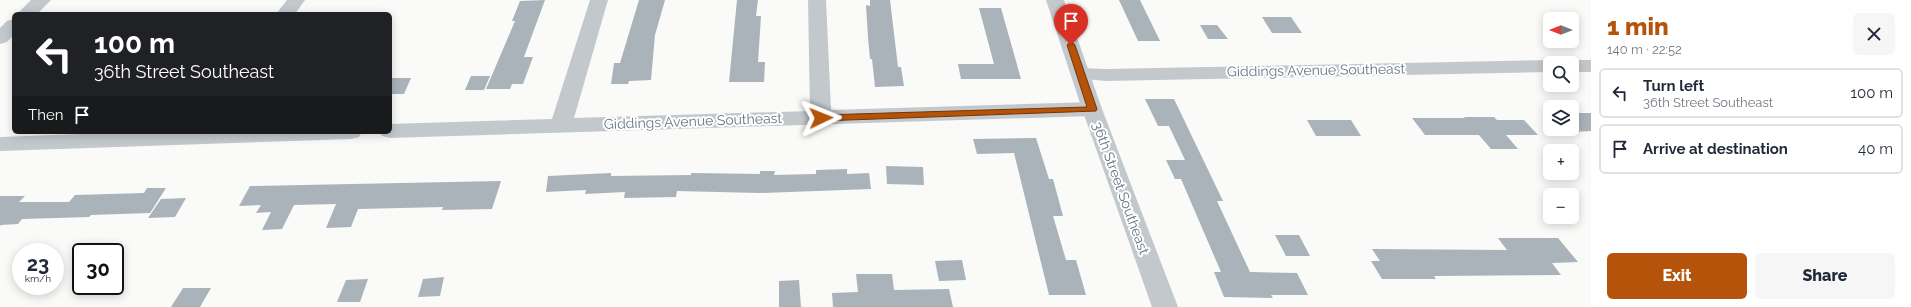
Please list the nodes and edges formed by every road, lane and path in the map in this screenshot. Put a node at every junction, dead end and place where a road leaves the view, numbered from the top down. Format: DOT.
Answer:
graph roads {
  1 [pos="42,0"];
  2 [pos="296,0"];
  3 [pos="599,0"];
  4 [pos="817,0"];
  5 [pos="1055,0"];
  6 [pos="28,12"];
  7 [pos="287,12"];
  8 [pos="12,27"];
  9 [pos="0,38"];
  10 [pos="1543,66"];
  11 [pos="1579,66"];
  12 [pos="1591,66"];
  13 [pos="1082,74"];
  14 [pos="1092,109"];
  15 [pos="821,118"];
  16 [pos="561,125"];
  17 [pos="392,131"];
  18 [pos="248,134"];
  19 [pos="197,135"];
  20 [pos="0,144"];
  21 [pos="1165,307"];
  1 -- 6 [label="street"];
  2 -- 7 [label="street"];
  3 -- 16 [label="street"];
  4 -- 15 [label="street"];
  5 -- 13 [label="street, 36th Street Southeast"];
  8 -- 9 [label="street"];
  10 -- 13 [label="street, Giddings Avenue Southeast"];
  11 -- 12 [label="street"];
  13 -- 14 [label="street, 36th Street Southeast"];
  14 -- 15 [label="street, Giddings Avenue Southeast"];
  14 -- 21 [label="street, 36th Street Southeast"];
  15 -- 16 [label="street, Giddings Avenue Southeast"];
  16 -- 17 [label="street, Giddings Avenue Southeast"];
  18 -- 19 [label="street"];
  19 -- 20 [label="street"];
}
